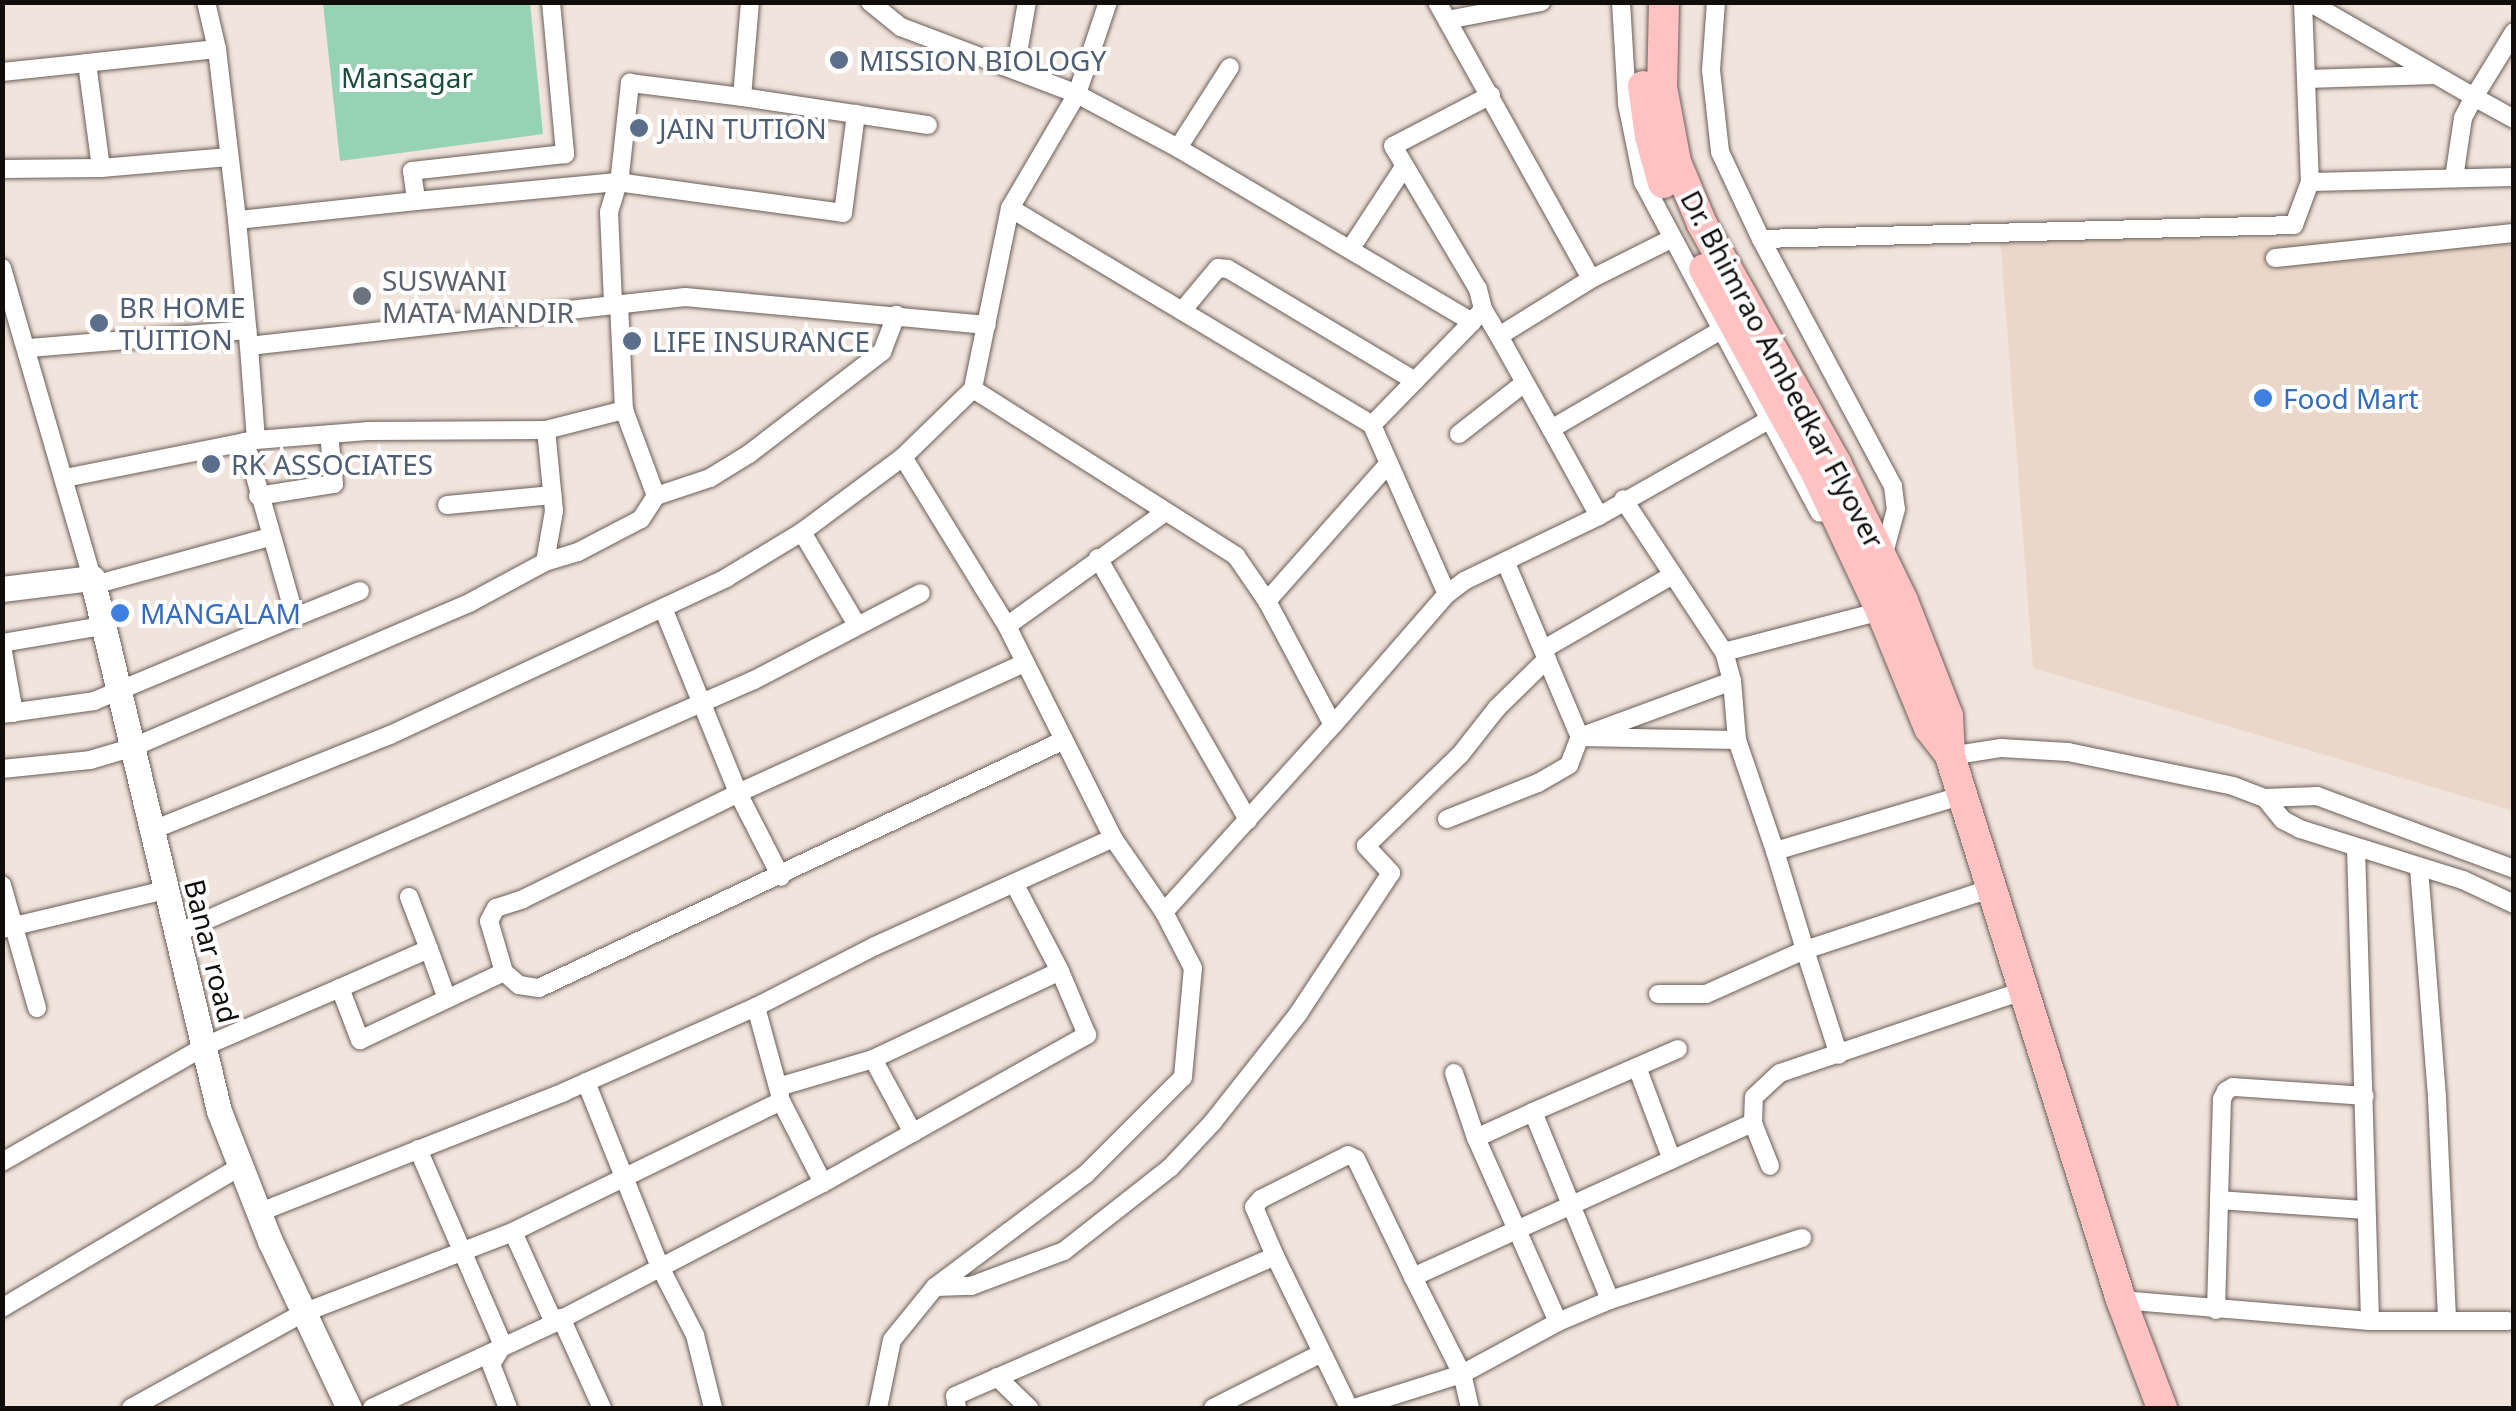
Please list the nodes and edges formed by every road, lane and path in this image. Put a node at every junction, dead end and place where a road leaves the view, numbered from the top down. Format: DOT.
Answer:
graph roads {
  1 [pos="206,2"];
  2 [pos="551,2"];
  3 [pos="750,2"];
  4 [pos="1027,2"];
  5 [pos="1108,2"];
  6 [pos="1437,2"];
  7 [pos="1541,2"];
  8 [pos="1622,2"];
  9 [pos="1645,2"];
  10 [pos="1664,2"];
  11 [pos="1716,2"];
  12 [pos="2306,2"];
  13 [pos="866,3"];
  14 [pos="1447,20"];
  15 [pos="2514,32"];
  16 [pos="217,49"];
  17 [pos="87,63"];
  18 [pos="1230,67"];
  19 [pos="1015,70"];
  20 [pos="2,72"];
  21 [pos="2435,74"];
  22 [pos="2306,79"];
  23 [pos="1077,94"];
  24 [pos="1491,95"];
  25 [pos="742,97"];
  26 [pos="2474,97"];
  27 [pos="856,114"];
  28 [pos="2514,119"];
  29 [pos="928,125"];
  30 [pos="1178,148"];
  31 [pos="229,157"];
  32 [pos="1404,167"];
  33 [pos="102,168"];
  34 [pos="2,169"];
  35 [pos="2514,177"];
  36 [pos="2454,178"];
  37 [pos="618,182"];
  38 [pos="2310,182"];
  39 [pos="416,202"];
  40 [pos="1010,208"];
  41 [pos="237,220"];
  42 [pos="2514,233"];
  43 [pos="1671,239"];
  44 [pos="1761,239"];
  45 [pos="1352,248"];
  46 [pos="2275,258"];
  47 [pos="2,268"];
  48 [pos="1591,279"];
  49 [pos="616,303"];
  50 [pos="1182,311"];
  51 [pos="896,315"];
  52 [pos="1478,316"];
  53 [pos="987,325"];
  54 [pos="1720,330"];
  55 [pos="1499,336"];
  56 [pos="248,338"];
  57 [pos="29,348"];
  58 [pos="1415,381"];
  59 [pos="1523,384"];
  60 [pos="973,389"];
  61 [pos="624,410"];
  62 [pos="1769,420"];
  63 [pos="1372,425"];
  64 [pos="546,430"];
  65 [pos="1551,430"];
  66 [pos="329,434"];
  67 [pos="1459,434"];
  68 [pos="250,441"];
  69 [pos="903,457"];
  70 [pos="1388,464"];
  71 [pos="1826,468"];
  72 [pos="65,478"];
  73 [pos="553,495"];
  74 [pos="258,496"];
  75 [pos="656,496"];
  76 [pos="1624,499"];
  77 [pos="447,506"];
  78 [pos="1164,513"];
  79 [pos="1599,516"];
  80 [pos="802,532"];
  81 [pos="270,537"];
  82 [pos="1868,555"];
  83 [pos="1098,558"];
  84 [pos="545,562"];
  85 [pos="1506,564"];
  86 [pos="1671,576"];
  87 [pos="93,582"];
  88 [pos="2,589"];
  89 [pos="360,591"];
  90 [pos="921,593"];
  91 [pos="1447,594"];
  92 [pos="1267,601"];
  93 [pos="663,608"];
  94 [pos="1881,610"];
  95 [pos="295,617"];
  96 [pos="857,625"];
  97 [pos="103,626"];
  98 [pos="1007,626"];
  99 [pos="2,644"];
  100 [pos="1724,652"];
  101 [pos="1546,654"];
  102 [pos="1025,664"];
  103 [pos="1732,682"];
  104 [pos="119,693"];
  105 [pos="702,702"];
  106 [pos="8,714"];
  107 [pos="1333,726"];
  108 [pos="1580,737"];
  109 [pos="1736,740"];
  110 [pos="1062,741"];
  111 [pos="131,748"];
  112 [pos="1950,756"];
  113 [pos="2,768"];
  114 [pos="738,793"];
  115 [pos="1964,795"];
  116 [pos="2264,798"];
  117 [pos="1447,819"];
  118 [pos="1248,820"];
  119 [pos="150,831"];
  120 [pos="1112,838"];
  121 [pos="2356,848"];
  122 [pos="1775,851"];
  123 [pos="2419,868"];
  124 [pos="2514,869"];
  125 [pos="781,877"];
  126 [pos="1014,883"];
  127 [pos="2,885"];
  128 [pos="1992,888"];
  129 [pos="166,890"];
  130 [pos="409,896"];
  131 [pos="2514,904"];
  132 [pos="1164,912"];
  133 [pos="8,928"];
  134 [pos="177,933"];
  135 [pos="429,949"];
  136 [pos="1805,950"];
  137 [pos="1060,971"];
  138 [pos="504,972"];
  139 [pos="340,988"];
  140 [pos="2025,990"];
  141 [pos="1658,994"];
  142 [pos="447,999"];
  143 [pos="756,1007"];
  144 [pos="37,1008"];
  145 [pos="205,1046"];
  146 [pos="1678,1049"];
  147 [pos="1838,1055"];
  148 [pos="873,1059"];
  149 [pos="1637,1067"];
  150 [pos="1454,1073"];
  151 [pos="586,1082"];
  152 [pos="779,1094"];
  153 [pos="2365,1096"];
  154 [pos="1533,1112"];
  155 [pos="1752,1123"];
  156 [pos="913,1132"];
  157 [pos="1476,1138"];
  158 [pos="418,1149"];
  159 [pos="1672,1160"];
  160 [pos="2,1162"];
  161 [pos="242,1165"];
  162 [pos="1770,1166"];
  163 [pos="626,1180"];
  164 [pos="823,1183"];
  165 [pos="2219,1200"];
  166 [pos="1570,1205"];
  167 [pos="2365,1210"];
  168 [pos="260,1212"];
  169 [pos="1518,1228"];
  170 [pos="513,1232"];
  171 [pos="1802,1238"];
  172 [pos="462,1253"];
  173 [pos="1275,1256"];
  174 [pos="660,1268"];
  175 [pos="1413,1277"];
  176 [pos="934,1287"];
  177 [pos="1610,1300"];
  178 [pos="2122,1300"];
  179 [pos="2,1308"];
  180 [pos="2216,1310"];
  181 [pos="304,1314"];
  182 [pos="2447,1319"];
  183 [pos="557,1320"];
  184 [pos="2370,1321"];
  185 [pos="2508,1321"];
  186 [pos="1558,1322"];
  187 [pos="503,1345"];
  188 [pos="1322,1353"];
  189 [pos="1462,1374"];
  190 [pos="997,1377"];
  191 [pos="131,1408"];
  192 [pos="349,1408"];
  193 [pos="372,1408"];
  194 [pos="508,1408"];
  195 [pos="602,1408"];
  196 [pos="713,1408"];
  197 [pos="878,1408"];
  198 [pos="957,1408"];
  199 [pos="1029,1408"];
  200 [pos="1214,1408"];
  201 [pos="1351,1408"];
  202 [pos="1470,1408"];
  203 [pos="2162,1408"];
  1 -- 16 [label="street"];
  2 -- 39 [label="street"];
  3 -- 25 [label="street"];
  4 -- 19 [label="street"];
  5 -- 23 [label="street"];
  6 -- 14 [label="street"];
  7 -- 14 [label="street"];
  8 -- 43 [label="street"];
  9 -- 71 [label="main road, Dr. Bhimrao Ambedkar Flyover"];
  10 -- 71 [label="main road, Dr. Bhimrao Ambedkar Flyover"];
  11 -- 44 [label="street"];
  12 -- 21 [label="street"];
  12 -- 22 [label="street"];
  13 -- 19 [label="street"];
  14 -- 24 [label="street"];
  15 -- 26 [label="street"];
  16 -- 17 [label="street"];
  16 -- 31 [label="street"];
  17 -- 20 [label="street"];
  17 -- 33 [label="street"];
  18 -- 30 [label="street"];
  19 -- 23 [label="street"];
  21 -- 22 [label="street"];
  21 -- 26 [label="street"];
  22 -- 38 [label="street"];
  23 -- 30 [label="street"];
  23 -- 40 [label="street"];
  24 -- 32 [label="street"];
  24 -- 48 [label="street"];
  25 -- 27 [label="street"];
  25 -- 37 [label="street"];
  26 -- 28 [label="street"];
  26 -- 36 [label="street"];
  27 -- 29 [label="street"];
  27 -- 37 [label="street"];
  30 -- 45 [label="street"];
  31 -- 33 [label="street"];
  31 -- 41 [label="street"];
  32 -- 45 [label="street"];
  32 -- 52 [label="street"];
  33 -- 34 [label="street"];
  35 -- 36 [label="street"];
  36 -- 38 [label="street"];
  37 -- 39 [label="street"];
  37 -- 49 [label="street"];
  38 -- 44 [label="street"];
  39 -- 41 [label="street"];
  40 -- 50 [label="street"];
  40 -- 53 [label="street"];
  41 -- 56 [label="street"];
  42 -- 46 [label="street"];
  43 -- 48 [label="street"];
  43 -- 54 [label="street"];
  44 -- 82 [label="street"];
  45 -- 52 [label="street"];
  47 -- 57 [label="street"];
  48 -- 55 [label="street"];
  49 -- 51 [label="street"];
  49 -- 56 [label="street"];
  49 -- 61 [label="street"];
  50 -- 58 [label="street"];
  50 -- 63 [label="street"];
  51 -- 53 [label="street"];
  51 -- 75 [label="street"];
  52 -- 55 [label="street"];
  52 -- 58 [label="street"];
  53 -- 60 [label="street"];
  54 -- 62 [label="street"];
  54 -- 65 [label="street"];
  55 -- 59 [label="street"];
  56 -- 57 [label="street"];
  56 -- 68 [label="street"];
  57 -- 72 [label="street"];
  58 -- 63 [label="street"];
  59 -- 65 [label="street"];
  59 -- 67 [label="street"];
  60 -- 69 [label="street"];
  60 -- 78 [label="street"];
  61 -- 64 [label="street"];
  61 -- 75 [label="street"];
  62 -- 76 [label="street"];
  62 -- 82 [label="street"];
  63 -- 70 [label="street"];
  64 -- 66 [label="street"];
  64 -- 73 [label="street"];
  65 -- 79 [label="street"];
  66 -- 68 [label="street"];
  66 -- 74 [label="street"];
  68 -- 72 [label="street"];
  68 -- 74 [label="street"];
  69 -- 80 [label="street"];
  69 -- 98 [label="street"];
  70 -- 91 [label="street"];
  70 -- 92 [label="street"];
  71 -- 82 [label="main road, Dr. Bhimrao Ambedkar Flyover"];
  72 -- 87 [label="street"];
  73 -- 77 [label="street"];
  73 -- 84 [label="street"];
  74 -- 81 [label="street"];
  75 -- 84 [label="street"];
  76 -- 79 [label="street"];
  76 -- 86 [label="street"];
  78 -- 83 [label="street"];
  78 -- 92 [label="street"];
  79 -- 85 [label="street"];
  80 -- 93 [label="street"];
  80 -- 96 [label="street"];
  81 -- 87 [label="street"];
  81 -- 95 [label="street"];
  82 -- 94 [label="main road"];
  82 -- 112 [label="main road"];
  83 -- 98 [label="street"];
  83 -- 118 [label="street"];
  84 -- 111 [label="street"];
  85 -- 91 [label="street"];
  85 -- 101 [label="street"];
  86 -- 100 [label="street"];
  86 -- 101 [label="street"];
  87 -- 88 [label="street"];
  87 -- 97 [label="street, Banar road"];
  89 -- 95 [label="street"];
  90 -- 96 [label="street"];
  91 -- 107 [label="street"];
  92 -- 107 [label="street"];
  93 -- 105 [label="street"];
  93 -- 119 [label="street"];
  94 -- 100 [label="street"];
  94 -- 112 [label="main road"];
  95 -- 104 [label="street"];
  96 -- 105 [label="street"];
  97 -- 99 [label="street"];
  97 -- 104 [label="street, Banar road"];
  98 -- 102 [label="street"];
  99 -- 106 [label="street"];
  100 -- 103 [label="street"];
  101 -- 108 [label="street"];
  101 -- 176 [label="street"];
  102 -- 110 [label="street"];
  102 -- 114 [label="street"];
  103 -- 108 [label="street"];
  103 -- 109 [label="street"];
  104 -- 106 [label="street"];
  104 -- 111 [label="street, Banar road"];
  105 -- 114 [label="street"];
  105 -- 134 [label="street"];
  107 -- 118 [label="street"];
  108 -- 109 [label="street"];
  108 -- 117 [label="street"];
  109 -- 122 [label="street"];
  110 -- 120 [label="street"];
  110 -- 125 [label="street"];
  111 -- 113 [label="street"];
  111 -- 119 [label="street, Banar road"];
  112 -- 115 [label="main road"];
  112 -- 116 [label="street"];
  114 -- 125 [label="street"];
  114 -- 138 [label="street"];
  115 -- 122 [label="street"];
  115 -- 128 [label="main road"];
  116 -- 121 [label="street"];
  116 -- 124 [label="street"];
  118 -- 132 [label="street"];
  119 -- 129 [label="street, Banar road"];
  120 -- 126 [label="street"];
  120 -- 132 [label="street"];
  121 -- 123 [label="street"];
  121 -- 153 [label="street"];
  122 -- 136 [label="street"];
  123 -- 131 [label="street"];
  123 -- 182 [label="street"];
  125 -- 138 [label="street"];
  126 -- 137 [label="street"];
  126 -- 143 [label="street"];
  127 -- 133 [label="street"];
  128 -- 136 [label="street"];
  128 -- 140 [label="main road"];
  129 -- 133 [label="street"];
  129 -- 134 [label="street, Banar road"];
  130 -- 135 [label="street"];
  132 -- 176 [label="street"];
  133 -- 144 [label="street"];
  134 -- 145 [label="street, Banar road"];
  135 -- 139 [label="street"];
  135 -- 142 [label="street"];
  136 -- 141 [label="street"];
  136 -- 147 [label="street"];
  137 -- 148 [label="street"];
  137 -- 156 [label="street"];
  138 -- 142 [label="street"];
  139 -- 142 [label="street"];
  139 -- 145 [label="street"];
  140 -- 147 [label="street"];
  140 -- 178 [label="main road"];
  143 -- 151 [label="street"];
  143 -- 152 [label="street"];
  145 -- 160 [label="street"];
  145 -- 161 [label="street, Banar road"];
  146 -- 149 [label="street"];
  147 -- 155 [label="street"];
  148 -- 152 [label="street"];
  148 -- 156 [label="street"];
  149 -- 154 [label="street"];
  149 -- 159 [label="street"];
  150 -- 157 [label="street"];
  151 -- 158 [label="street"];
  151 -- 163 [label="street"];
  152 -- 163 [label="street"];
  152 -- 164 [label="street"];
  153 -- 165 [label="street"];
  153 -- 167 [label="street"];
  154 -- 157 [label="street"];
  154 -- 166 [label="street"];
  155 -- 159 [label="street"];
  155 -- 162 [label="street"];
  156 -- 164 [label="street"];
  157 -- 169 [label="street"];
  158 -- 168 [label="street"];
  158 -- 172 [label="street"];
  159 -- 166 [label="street"];
  161 -- 168 [label="street, Banar road"];
  161 -- 179 [label="street"];
  163 -- 170 [label="street"];
  163 -- 174 [label="street"];
  164 -- 174 [label="street"];
  165 -- 167 [label="street"];
  165 -- 180 [label="street"];
  166 -- 169 [label="street"];
  166 -- 177 [label="street"];
  167 -- 184 [label="street"];
  168 -- 181 [label="street, Banar road"];
  169 -- 175 [label="street"];
  169 -- 186 [label="street"];
  170 -- 172 [label="street"];
  170 -- 183 [label="street"];
  171 -- 177 [label="street"];
  172 -- 181 [label="street"];
  172 -- 187 [label="street"];
  173 -- 175 [label="street"];
  173 -- 188 [label="street"];
  173 -- 190 [label="street"];
  174 -- 183 [label="street"];
  174 -- 196 [label="street"];
  175 -- 189 [label="street"];
  176 -- 197 [label="street"];
  177 -- 186 [label="street"];
  178 -- 180 [label="street"];
  178 -- 203 [label="main road"];
  180 -- 184 [label="street"];
  181 -- 191 [label="street"];
  181 -- 192 [label="street, Banar road"];
  182 -- 184 [label="street"];
  182 -- 185 [label="street"];
  183 -- 187 [label="street"];
  183 -- 195 [label="street"];
  186 -- 189 [label="street"];
  187 -- 193 [label="street"];
  187 -- 194 [label="street"];
  188 -- 200 [label="street"];
  188 -- 201 [label="street"];
  189 -- 201 [label="street"];
  189 -- 202 [label="street"];
  190 -- 198 [label="street"];
  190 -- 199 [label="street"];
}
